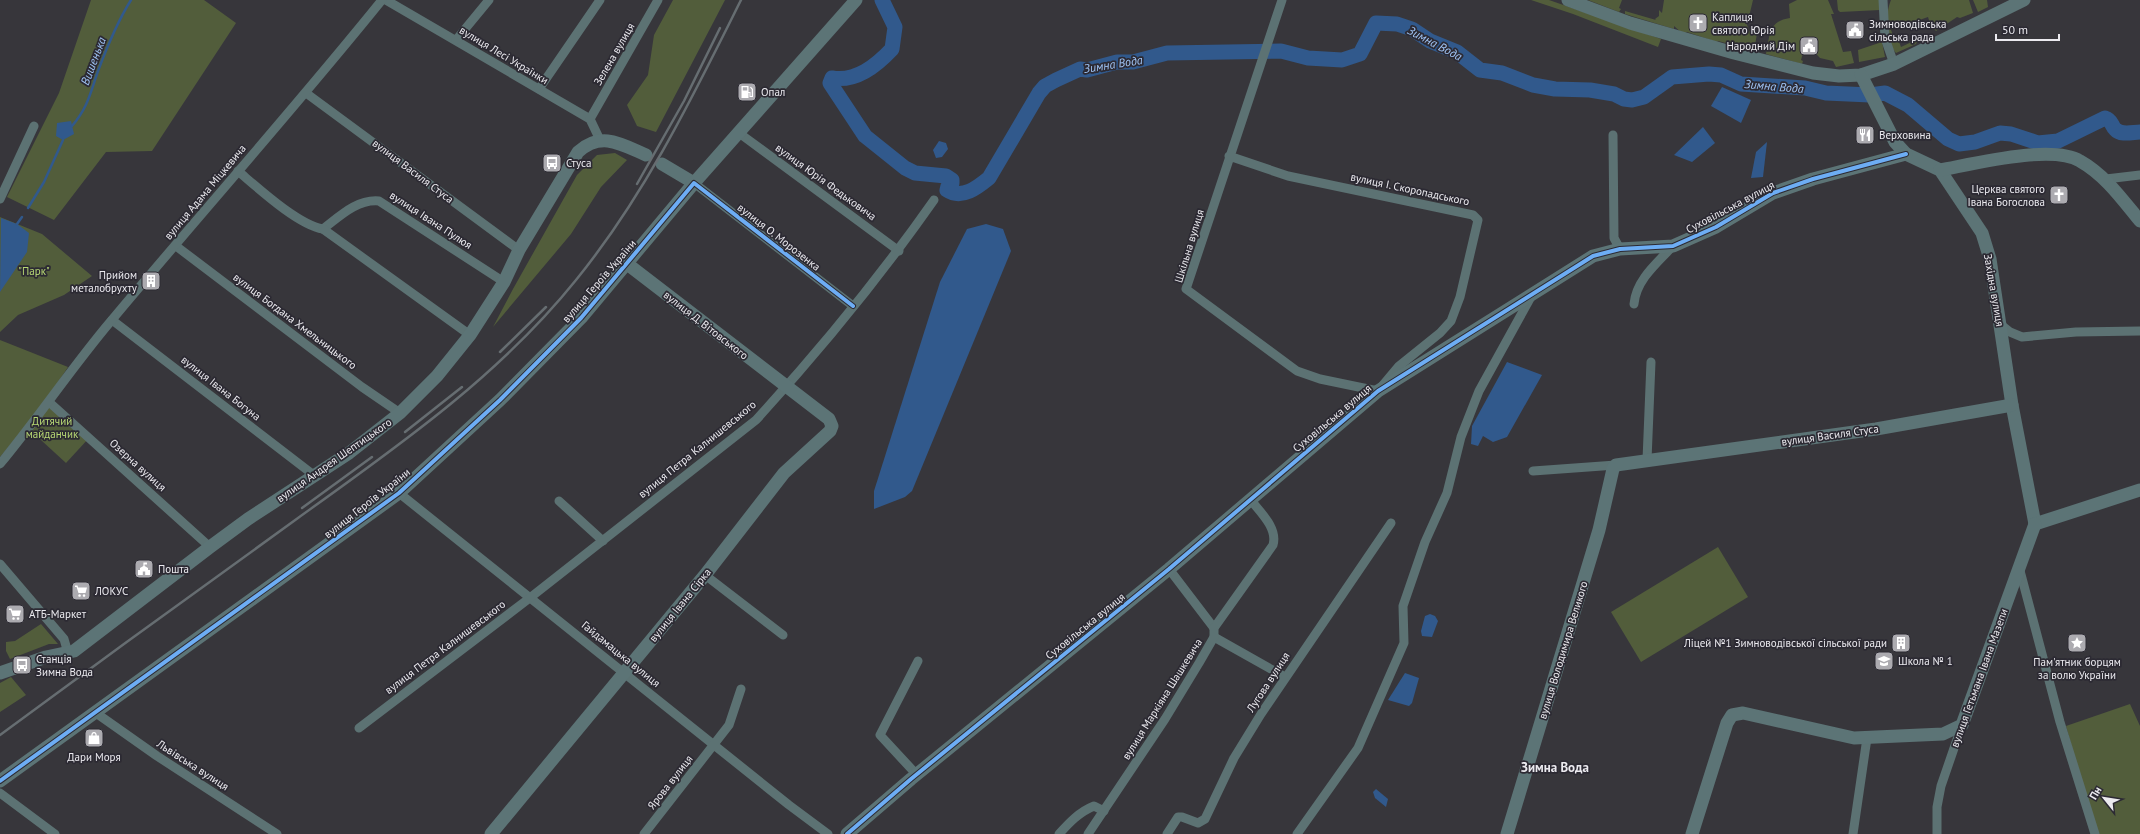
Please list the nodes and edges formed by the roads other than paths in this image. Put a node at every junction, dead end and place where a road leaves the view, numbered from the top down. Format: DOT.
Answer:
graph roads {
  1 [pos="382,0"];
  2 [pos="386,0"];
  3 [pos="489,0"];
  4 [pos="600,0"];
  5 [pos="658,0"];
  6 [pos="856,0"];
  7 [pos="1282,0"];
  8 [pos="1568,0"];
  9 [pos="1883,0"];
  10 [pos="2024,0"];
  11 [pos="456,40"];
  12 [pos="1894,64"];
  13 [pos="1861,76"];
  14 [pos="539,89"];
  15 [pos="306,93"];
  16 [pos="590,119"];
  17 [pos="34,126"];
  18 [pos="739,133"];
  19 [pos="1613,135"];
  20 [pos="600,140"];
  21 [pos="1906,154"];
  22 [pos="646,155"];
  23 [pos="1229,156"];
  24 [pos="662,164"];
  25 [pos="1940,170"];
  26 [pos="238,171"];
  27 [pos="2140,175"];
  28 [pos="2106,179"];
  29 [pos="694,183"];
  30 [pos="0,199"];
  31 [pos="934,200"];
  32 [pos="2140,221"];
  33 [pos="323,229"];
  34 [pos="176,246"];
  35 [pos="1673,246"];
  36 [pos="520,250"];
  37 [pos="899,250"];
  38 [pos="1620,250"];
  39 [pos="626,264"];
  40 [pos="504,282"];
  41 [pos="1532,294"];
  42 [pos="1634,304"];
  43 [pos="853,306"];
  44 [pos="112,320"];
  45 [pos="2000,324"];
  46 [pos="2140,331"];
  47 [pos="470,335"];
  48 [pos="1651,362"];
  49 [pos="786,387"];
  50 [pos="1378,391"];
  51 [pos="49,402"];
  52 [pos="2012,405"];
  53 [pos="400,413"];
  54 [pos="1647,460"];
  55 [pos="0,464"];
  56 [pos="1616,465"];
  57 [pos="1533,471"];
  58 [pos="315,476"];
  59 [pos="2140,490"];
  60 [pos="399,493"];
  61 [pos="1250,499"];
  62 [pos="559,501"];
  63 [pos="1391,523"];
  64 [pos="2035,524"];
  65 [pos="603,541"];
  66 [pos="210,547"];
  67 [pos="0,564"];
  68 [pos="2019,567"];
  69 [pos="1169,569"];
  70 [pos="706,575"];
  71 [pos="531,597"];
  72 [pos="1214,628"];
  73 [pos="783,635"];
  74 [pos="1214,637"];
  75 [pos="68,653"];
  76 [pos="918,661"];
  77 [pos="0,673"];
  78 [pos="625,673"];
  79 [pos="1285,676"];
  80 [pos="741,689"];
  81 [pos="96,713"];
  82 [pos="1962,725"];
  83 [pos="359,728"];
  84 [pos="1868,738"];
  85 [pos="714,745"];
  86 [pos="917,775"];
  87 [pos="0,781"];
  88 [pos="0,793"];
  89 [pos="1104,811"];
  90 [pos="55,834"];
  91 [pos="277,834"];
  92 [pos="491,834"];
  93 [pos="644,834"];
  94 [pos="828,834"];
  95 [pos="847,834"];
  96 [pos="1059,834"];
  97 [pos="1088,834"];
  98 [pos="1167,834"];
  99 [pos="1297,834"];
  100 [pos="1507,834"];
  101 [pos="1692,834"];
  102 [pos="1853,834"];
  103 [pos="1937,834"];
  104 [pos="2095,834"];
  1 -- 15 [label="street, вулиця Адама Міцкевича"];
  2 -- 11 [label="street, вулиця Лесі Українки"];
  3 -- 11 [label="street"];
  4 -- 14 [label="street"];
  5 -- 16 [label="street, Зелена вулиця"];
  6 -- 18 [label="street, вулиця Героїв України"];
  7 -- 23 [label="street, Шкільна вулиця"];
  8 -- 13 [label="street"];
  9 -- 12 [label="street"];
  10 -- 12 [label="street"];
  11 -- 14 [label="street, вулиця Лесі Українки"];
  12 -- 13 [label="street"];
  13 -- 21 [label="street"];
  14 -- 16 [label="street, вулиця Лесі Українки"];
  15 -- 26 [label="street, вулиця Адама Міцкевича"];
  15 -- 36 [label="street, вулиця Василя Стуса"];
  16 -- 20 [label="street"];
  17 -- 30 [label="street"];
  18 -- 29 [label="street, вулиця Героїв України"];
  18 -- 37 [label="street, вулиця Юрія Федьковича"];
  19 -- 38 [label="street"];
  20 -- 22 [label="street"];
  20 -- 36 [label="street, вулиця Андрея Шептицького"];
  21 -- 25 [label="street"];
  21 -- 35 [label="street, Суховільська вулиця"];
  23 -- 50 [label="street, Шкільна вулиця"];
  23 -- 50 [label="street, вулиця І. Скоропадського"];
  24 -- 29 [label="street"];
  25 -- 28 [label="street"];
  25 -- 45 [label="street, Західна вулиця"];
  26 -- 33 [label="street"];
  26 -- 34 [label="street, вулиця Адама Міцкевича"];
  27 -- 28 [label="street"];
  28 -- 32 [label="street"];
  29 -- 39 [label="street, вулиця Героїв України"];
  29 -- 43 [label="street, вулиця О. Морозенка"];
  31 -- 37 [label="street, вулиця Петра Калнишевського"];
  33 -- 40 [label="street, вулиця Івана Пулюя"];
  33 -- 47 [label="street"];
  34 -- 44 [label="street, вулиця Адама Міцкевича"];
  34 -- 53 [label="street, вулиця Богдана Хмельницького"];
  35 -- 38 [label="street, Суховільська вулиця"];
  35 -- 42 [label="street"];
  36 -- 40 [label="street, вулиця Андрея Шептицького"];
  37 -- 43 [label="street, вулиця Петра Калнишевського"];
  38 -- 41 [label="street, Суховільська вулиця"];
  39 -- 49 [label="street, вулиця Д. Вітовського"];
  39 -- 60 [label="street, вулиця Героїв України"];
  40 -- 47 [label="street, вулиця Андрея Шептицького"];
  41 -- 50 [label="street, Суховільська вулиця"];
  41 -- 99 [label="street"];
  43 -- 49 [label="street, вулиця Петра Калнишевського"];
  44 -- 51 [label="street, вулиця Адама Міцкевича"];
  44 -- 58 [label="street, вулиця Івана Богуна"];
  45 -- 46 [label="street"];
  45 -- 52 [label="street, Західна вулиця"];
  47 -- 53 [label="street, вулиця Андрея Шептицького"];
  48 -- 54 [label="street"];
  49 -- 65 [label="street, вулиця Петра Калнишевського"];
  49 -- 70 [label="street, вулиця Івана Сірка"];
  50 -- 61 [label="street, Суховільська вулиця"];
  51 -- 55 [label="street, вулиця Адама Міцкевича"];
  51 -- 66 [label="street, Озерна вулиця"];
  52 -- 54 [label="street, вулиця Василя Стуса"];
  52 -- 64 [label="street, Західна вулиця"];
  53 -- 58 [label="street, вулиця Андрея Шептицького"];
  54 -- 56 [label="street, вулиця Василя Стуса"];
  56 -- 57 [label="street, вулиця Василя Стуса"];
  56 -- 100 [label="street, вулиця Володимира Великого"];
  58 -- 66 [label="street, вулиця Андрея Шептицького"];
  59 -- 64 [label="street"];
  60 -- 71 [label="street, Гайдамацька вулиця"];
  60 -- 81 [label="street, вулиця Героїв України"];
  61 -- 69 [label="street, Суховільська вулиця"];
  61 -- 72 [label="street"];
  62 -- 65 [label="street"];
  63 -- 79 [label="street, Лугова вулиця"];
  64 -- 68 [label="street, вулиця Гетьмана Івана Мазепи"];
  65 -- 71 [label="street, вулиця Петра Калнишевського"];
  66 -- 75 [label="street, вулиця Андрея Шептицького"];
  67 -- 75 [label="street"];
  68 -- 82 [label="street, вулиця Гетьмана Івана Мазепи"];
  68 -- 104 [label="street"];
  69 -- 72 [label="street"];
  69 -- 86 [label="street, Суховільська вулиця"];
  70 -- 73 [label="street"];
  70 -- 78 [label="street, вулиця Івана Сірка"];
  71 -- 78 [label="street, Гайдамацька вулиця"];
  71 -- 83 [label="street, вулиця Петра Калнишевського"];
  72 -- 74 [label="street, вулиця Маркіяна Шашкевича"];
  74 -- 79 [label="street"];
  74 -- 89 [label="street, вулиця Маркіяна Шашкевича"];
  75 -- 77 [label="street, вулиця Андрея Шептицького"];
  76 -- 86 [label="street"];
  78 -- 85 [label="street, Гайдамацька вулиця"];
  78 -- 92 [label="street, вулиця Івана Сірка"];
  79 -- 98 [label="street, Лугова вулиця"];
  80 -- 85 [label="street, Ярова вулиця"];
  81 -- 87 [label="street, вулиця Героїв України"];
  81 -- 91 [label="street, Львівська вулиця"];
  82 -- 84 [label="street"];
  82 -- 103 [label="street, вулиця Гетьмана Івана Мазепи"];
  84 -- 101 [label="street"];
  84 -- 102 [label="street"];
  85 -- 93 [label="street, Ярова вулиця"];
  85 -- 94 [label="street, Гайдамацька вулиця"];
  86 -- 95 [label="street, Суховільська вулиця"];
  88 -- 90 [label="street"];
  89 -- 96 [label="street"];
  89 -- 97 [label="street, вулиця Маркіяна Шашкевича"];
}
